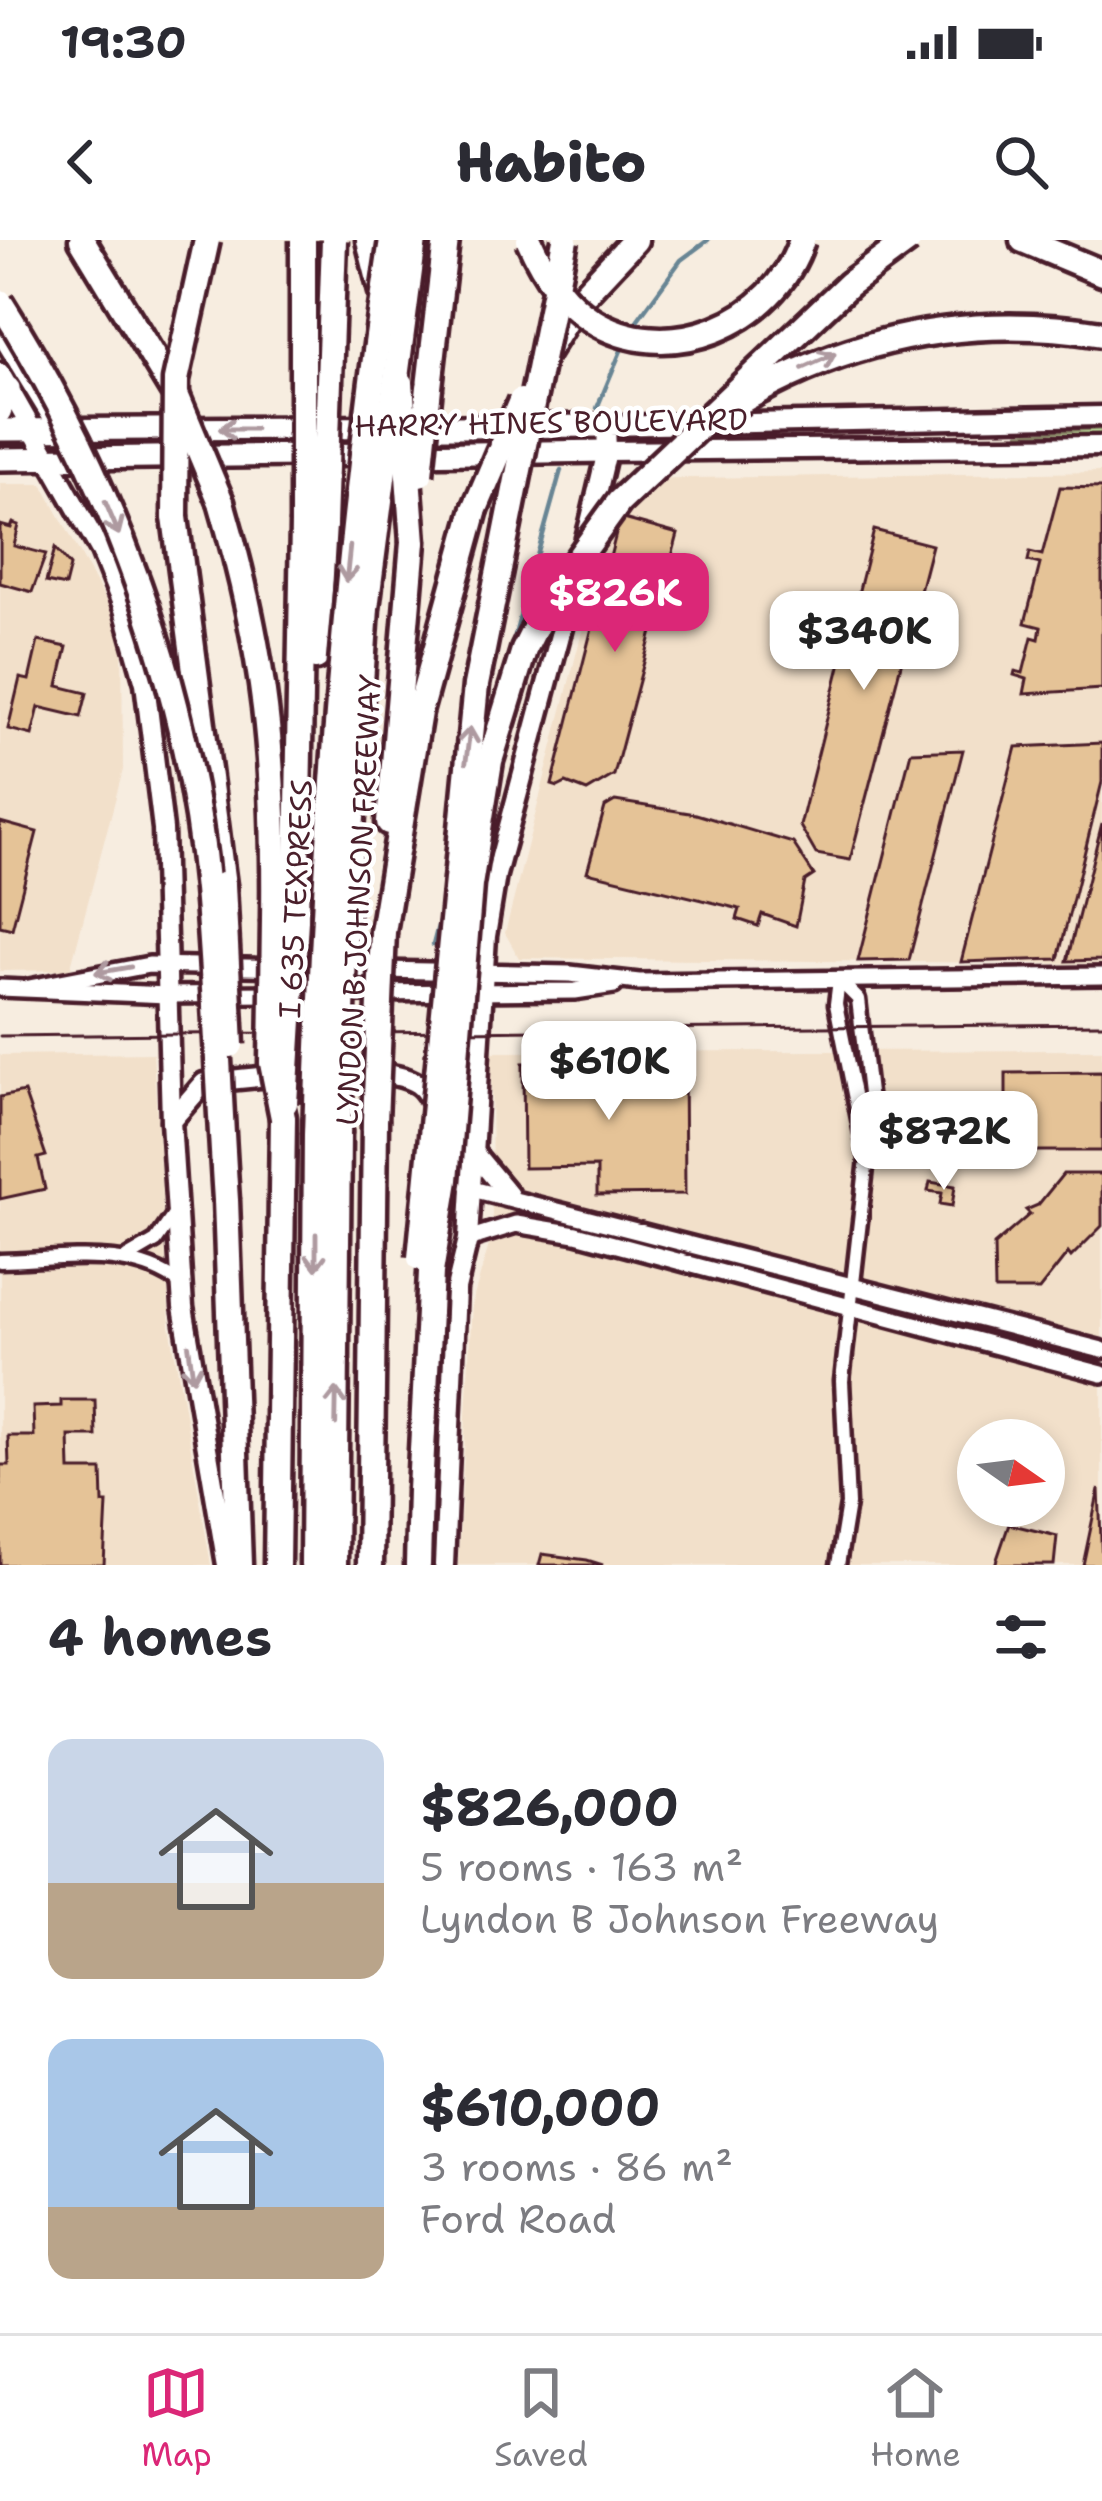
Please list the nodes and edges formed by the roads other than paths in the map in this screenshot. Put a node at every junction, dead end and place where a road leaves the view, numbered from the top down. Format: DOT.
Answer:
graph roads {
  1 [pos="82,240"];
  2 [pos="207,240"];
  3 [pos="303,240"];
  4 [pos="334,240"];
  5 [pos="368,240"];
  6 [pos="392,240"];
  7 [pos="414,240"];
  8 [pos="446,240"];
  9 [pos="529,240"];
  10 [pos="565,240"];
  11 [pos="635,240"];
  12 [pos="802,240"];
  13 [pos="909,240"];
  14 [pos="1023,240"];
  15 [pos="1102,273"];
  16 [pos="0,302"];
  17 [pos="0,332"];
  18 [pos="1102,334"];
  19 [pos="5,380"];
  20 [pos="0,412"];
  21 [pos="1102,416"];
  22 [pos="862,420"];
  23 [pos="606,426"];
  24 [pos="60,429"];
  25 [pos="0,430"];
  26 [pos="34,430"];
  27 [pos="681,440"];
  28 [pos="1102,446"];
  29 [pos="861,449"];
  30 [pos="607,451"];
  31 [pos="0,459"];
  32 [pos="61,459"];
  33 [pos="314,524"];
  34 [pos="413,542"];
  35 [pos="285,920"];
  36 [pos="383,932"];
  37 [pos="169,964"];
  38 [pos="1102,976"];
  39 [pos="839,980"];
  40 [pos="481,984"];
  41 [pos="0,988"];
  42 [pos="28,988"];
  43 [pos="168,995"];
  44 [pos="171,1121"];
  45 [pos="864,1125"];
  46 [pos="327,1134"];
  47 [pos="440,1150"];
  48 [pos="472,1151"];
  49 [pos="472,1189"];
  50 [pos="509,1195"];
  51 [pos="226,1200"];
  52 [pos="176,1210"];
  53 [pos="611,1222"];
  54 [pos="468,1239"];
  55 [pos="606,1242"];
  56 [pos="126,1258"];
  57 [pos="0,1261"];
  58 [pos="182,1285"];
  59 [pos="854,1287"];
  60 [pos="456,1289"];
  61 [pos="850,1309"];
  62 [pos="1102,1350"];
  63 [pos="1102,1374"];
  64 [pos="376,1408"];
  65 [pos="420,1490"];
  66 [pos="227,1565"];
  67 [pos="239,1565"];
  68 [pos="277,1565"];
  69 [pos="313,1565"];
  70 [pos="334,1565"];
  71 [pos="370,1565"];
  72 [pos="380,1565"];
  73 [pos="418,1565"];
  74 [pos="444,1565"];
  75 [pos="838,1565"];
  1 -- 35 [label="highway, bridge"];
  2 -- 51 [label="highway, bridge"];
  3 -- 33 [label="highway, LYNDON B JOHNSON FREEWAY, bridge"];
  4 -- 33 [label="highway, bridge"];
  5 -- 34 [label="highway, bridge"];
  6 -- 46 [label="highway, I 635 TEXPRESS, one-way, bridge"];
  7 -- 46 [label="highway, I 635 TEXPRESS, bridge"];
  8 -- 34 [label="highway, LYNDON B JOHNSON FREEWAY, bridge"];
  9 -- 12 [label="highway, bridge"];
  65 -- 10 [label="highway, one-way, bridge"];
  11 -- 36 [label="highway, bridge"];
  13 -- 27 [label="highway, bridge"];
  14 -- 15 [label="highway"];
  16 -- 51 [label="highway, one-way, bridge"];
  17 -- 24 [label="main road"];
  27 -- 18 [label="highway, one-way, bridge"];
  19 -- 20 [label="main road"];
  19 -- 26 [label="main road"];
  21 -- 22 [label="main road, HARRY HINES BOULEVARD"];
  22 -- 23 [label="main road, HARRY HINES BOULEVARD"];
  22 -- 29 [label="main road"];
  23 -- 24 [label="main road, HARRY HINES BOULEVARD, one-way"];
  23 -- 30 [label="main road"];
  24 -- 26 [label="main road, HARRY HINES BOULEVARD"];
  24 -- 32 [label="main road"];
  25 -- 26 [label="main road, HARRY HINES BOULEVARD"];
  26 -- 32 [label="main road"];
  27 -- 65 [label="highway, bridge"];
  28 -- 29 [label="main road, HARRY HINES BOULEVARD"];
  29 -- 30 [label="main road, HARRY HINES BOULEVARD"];
  30 -- 32 [label="main road, HARRY HINES BOULEVARD"];
  30 -- 40 [label="main road"];
  31 -- 32 [label="main road, HARRY HINES BOULEVARD"];
  32 -- 37 [label="main road"];
  33 -- 35 [label="highway, LYNDON B JOHNSON FREEWAY"];
  34 -- 36 [label="highway, LYNDON B JOHNSON FREEWAY"];
  35 -- 68 [label="highway, bridge"];
  36 -- 64 [label="highway, LYNDON B JOHNSON FREEWAY, bridge"];
  37 -- 40 [label="street"];
  37 -- 42 [label="street, one-way"];
  37 -- 43 [label="main road"];
  38 -- 39 [label="street"];
  39 -- 40 [label="street"];
  39 -- 45 [label="street"];
  39 -- 45 [label="street"];
  40 -- 43 [label="street"];
  40 -- 48 [label="main road"];
  41 -- 42 [label="street"];
  42 -- 43 [label="street"];
  43 -- 44 [label="main road"];
  44 -- 47 [label="main road"];
  44 -- 52 [label="main road"];
  45 -- 59 [label="street"];
  46 -- 69 [label="highway, I 635 TEXPRESS, one-way"];
  70 -- 46 [label="highway, I 635 TEXPRESS, one-way"];
  47 -- 49 [label="street"];
  47 -- 60 [label="main road"];
  48 -- 49 [label="main road"];
  48 -- 50 [label="main road"];
  49 -- 50 [label="street"];
  49 -- 54 [label="main road"];
  50 -- 53 [label="street"];
  51 -- 67 [label="highway"];
  52 -- 56 [label="street"];
  52 -- 58 [label="main road"];
  53 -- 55 [label="street"];
  53 -- 59 [label="street"];
  54 -- 55 [label="street"];
  54 -- 60 [label="main road"];
  55 -- 61 [label="street"];
  56 -- 57 [label="street"];
  56 -- 58 [label="street"];
  58 -- 66 [label="main road, one-way"];
  59 -- 61 [label="street"];
  59 -- 62 [label="street"];
  60 -- 74 [label="main road"];
  61 -- 63 [label="street"];
  61 -- 75 [label="street"];
  64 -- 71 [label="highway, LYNDON B JOHNSON FREEWAY"];
  64 -- 72 [label="highway"];
  65 -- 73 [label="highway"];
}
